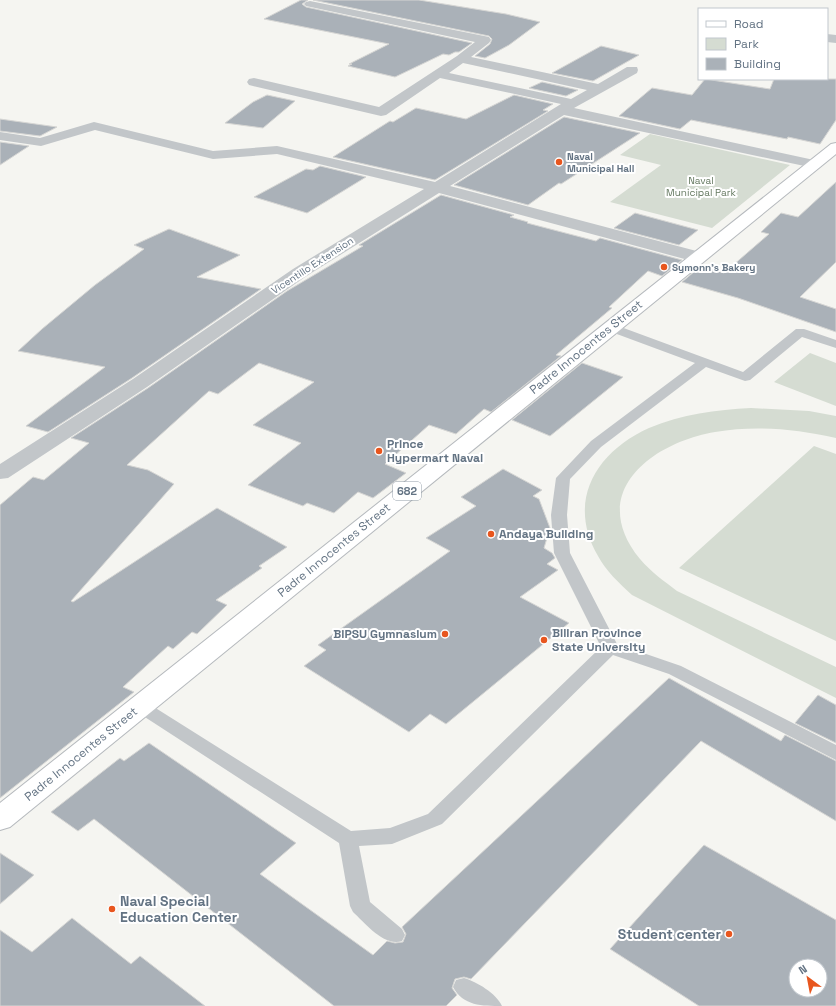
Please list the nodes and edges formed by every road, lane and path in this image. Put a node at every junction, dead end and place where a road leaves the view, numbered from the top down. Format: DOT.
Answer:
graph roads {
  1 [pos="346,0"];
  2 [pos="310,4"];
  3 [pos="330,9"];
  4 [pos="461,59"];
  5 [pos="632,70"];
  6 [pos="438,74"];
  7 [pos="254,82"];
  8 [pos="599,88"];
  9 [pos="568,107"];
  10 [pos="0,136"];
  11 [pos="836,147"];
  12 [pos="814,164"];
  13 [pos="435,187"];
  14 [pos="698,257"];
  15 [pos="610,328"];
  16 [pos="836,344"];
  17 [pos="704,362"];
  18 [pos="0,473"];
  19 [pos="610,648"];
  20 [pos="140,706"];
  21 [pos="836,753"];
  22 [pos="0,819"];
  23 [pos="348,838"];
  24 [pos="394,935"];
  25 [pos="464,987"];
  26 [pos="491,1006"];
  1 -- 3 [label="street"];
  2 -- 3 [label="street"];
  3 -- 4 [label="street"];
  4 -- 6 [label="street"];
  4 -- 8 [label="street"];
  5 -- 8 [label="street, Vicentillo Extension"];
  6 -- 7 [label="street"];
  6 -- 9 [label="street"];
  8 -- 9 [label="street, Vicentillo Extension"];
  9 -- 12 [label="street"];
  9 -- 13 [label="street, Vicentillo Extension"];
  10 -- 13 [label="street"];
  11 -- 12 [label="main road, Padre Innocentes Street / 682"];
  12 -- 14 [label="main road, Padre Innocentes Street / 682"];
  13 -- 14 [label="street"];
  13 -- 18 [label="street, Vicentillo Extension"];
  14 -- 15 [label="main road, Padre Innocentes Street / 682"];
  15 -- 17 [label="lane"];
  15 -- 20 [label="main road, Padre Innocentes Street / 682"];
  16 -- 17 [label="lane"];
  17 -- 19 [label="lane"];
  19 -- 21 [label="lane"];
  19 -- 23 [label="lane"];
  20 -- 22 [label="main road, Padre Innocentes Street / 682"];
  20 -- 23 [label="lane"];
  23 -- 24 [label="lane"];
  25 -- 26 [label="lane"];
}
